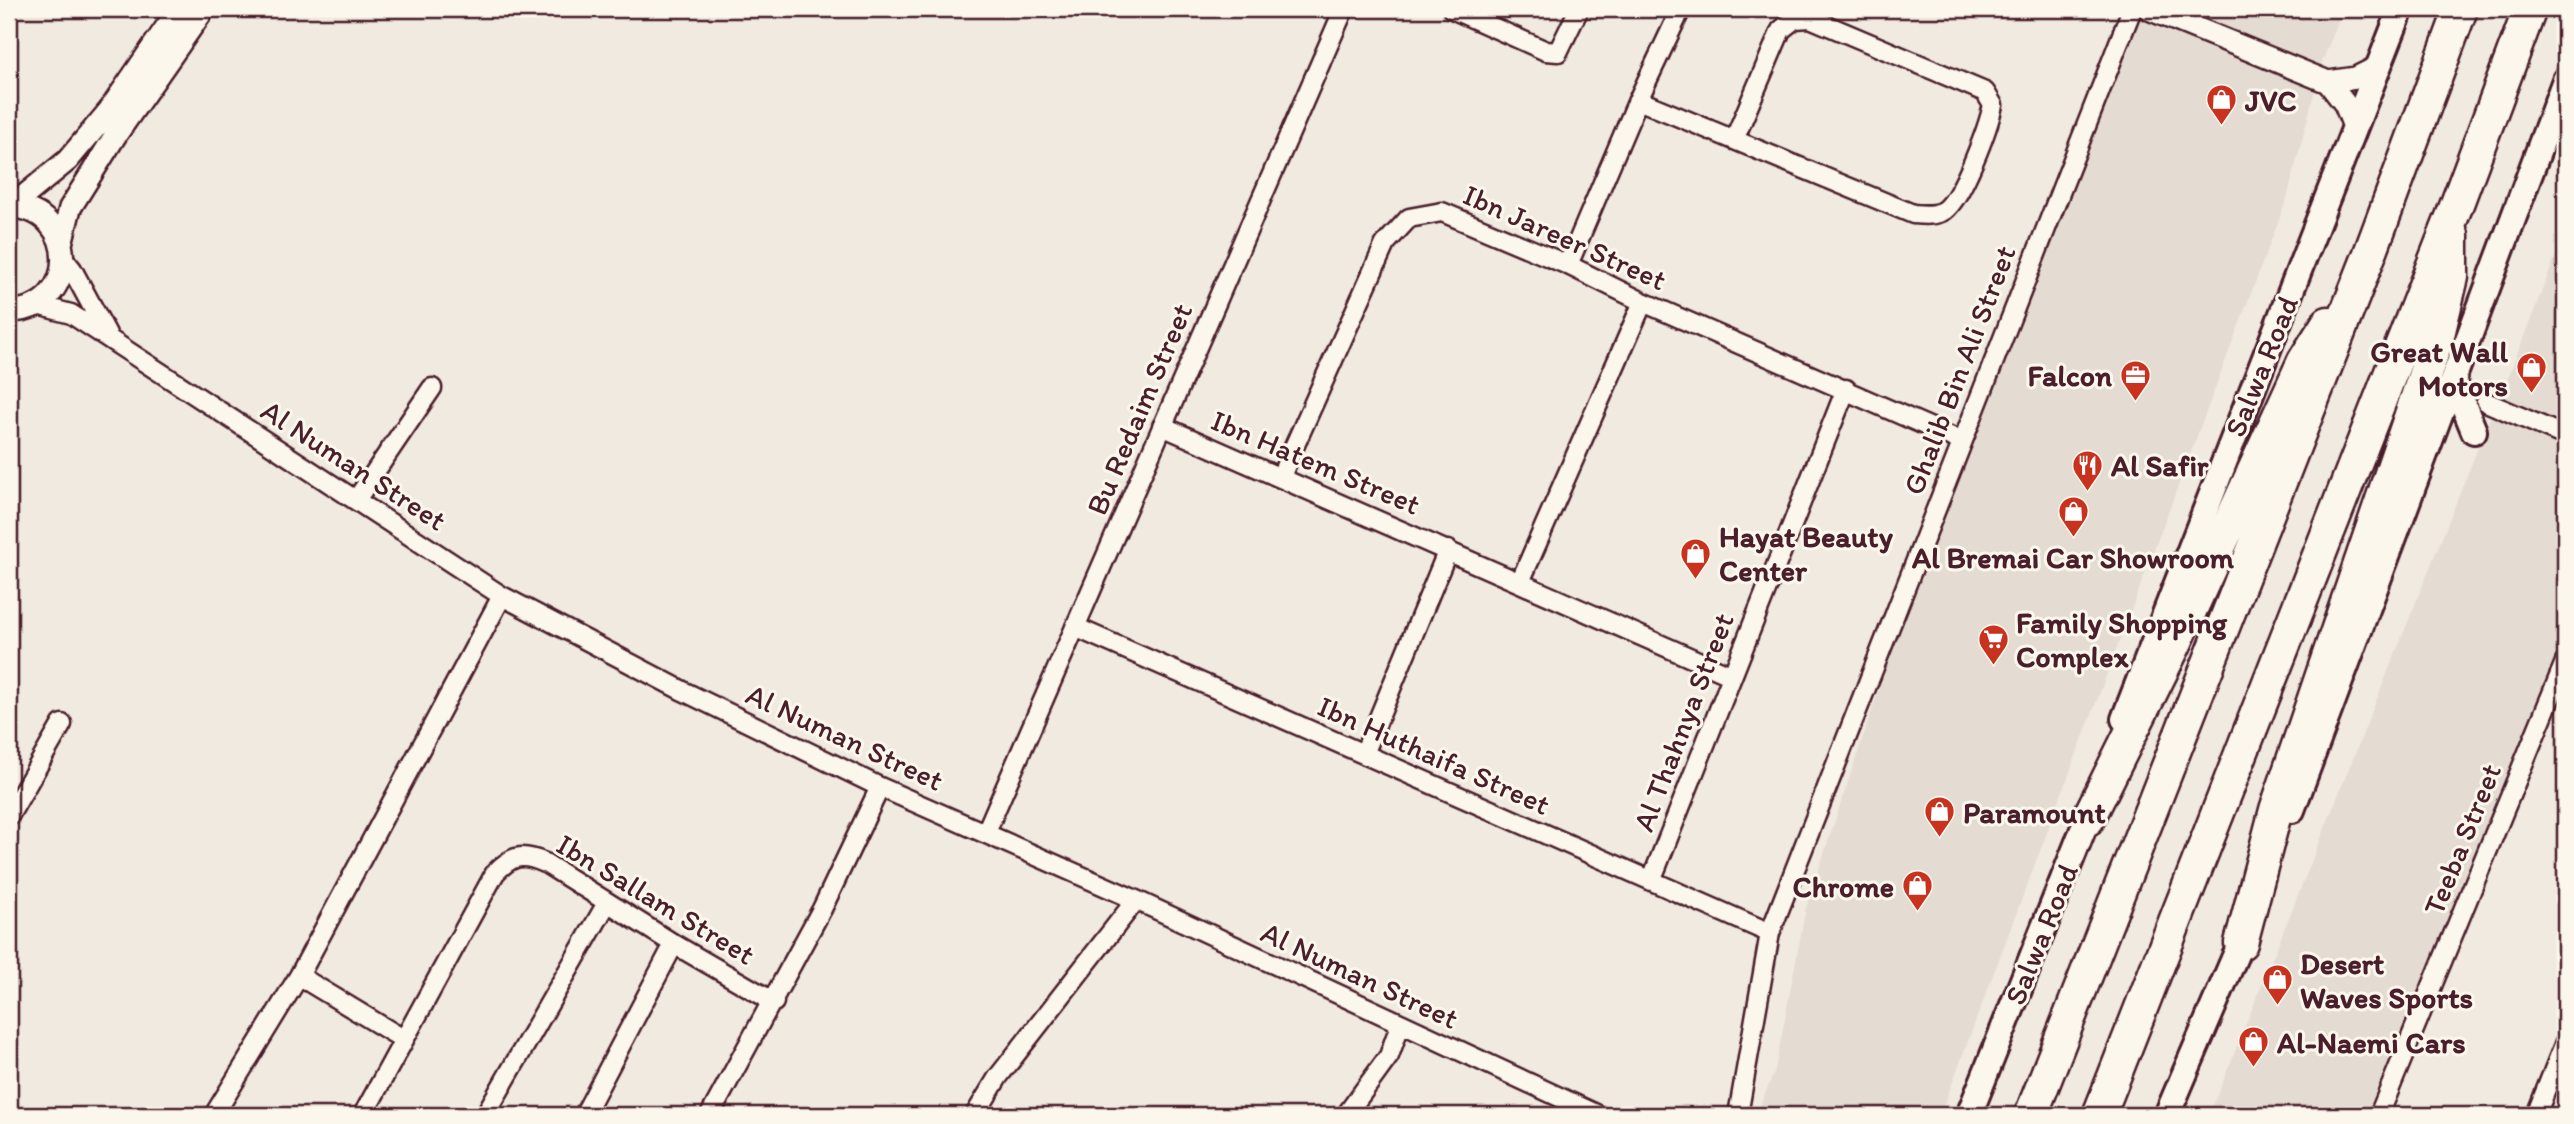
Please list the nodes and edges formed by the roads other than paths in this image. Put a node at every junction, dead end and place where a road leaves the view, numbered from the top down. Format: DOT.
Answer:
graph roads {
  1 [pos="180,9"];
  2 [pos="204,9"];
  3 [pos="1344,9"];
  4 [pos="1579,9"];
  5 [pos="1681,9"];
  6 [pos="2132,9"];
  7 [pos="2149,9"];
  8 [pos="2401,9"];
  9 [pos="2461,9"];
  10 [pos="2530,9"];
  11 [pos="1458,10"];
  12 [pos="2380,65"];
  13 [pos="2565,80"];
  14 [pos="2328,82"];
  15 [pos="1638,100"];
  16 [pos="2355,129"];
  17 [pos="1734,140"];
  18 [pos="10,206"];
  19 [pos="2452,217"];
  20 [pos="62,252"];
  21 [pos="2369,256"];
  22 [pos="1569,265"];
  23 [pos="1643,302"];
  24 [pos="13,311"];
  25 [pos="109,337"];
  26 [pos="2454,382"];
  27 [pos="432,388"];
  28 [pos="1846,389"];
  29 [pos="2486,402"];
  30 [pos="1162,426"];
  31 [pos="2474,431"];
  32 [pos="2565,436"];
  33 [pos="1961,441"];
  34 [pos="1281,476"];
  35 [pos="356,500"];
  36 [pos="1447,550"];
  37 [pos="1520,582"];
  38 [pos="502,596"];
  39 [pos="1075,627"];
  40 [pos="2565,662"];
  41 [pos="1730,675"];
  42 [pos="62,723"];
  43 [pos="1364,754"];
  44 [pos="880,787"];
  45 [pos="9,816"];
  46 [pos="2088,819"];
  47 [pos="986,832"];
  48 [pos="1651,881"];
  49 [pos="1136,900"];
  50 [pos="607,903"];
  51 [pos="1770,933"];
  52 [pos="2241,943"];
  53 [pos="674,944"];
  54 [pos="299,976"];
  55 [pos="774,1002"];
  56 [pos="1400,1025"];
  57 [pos="403,1039"];
  58 [pos="2565,1042"];
  59 [pos="214,1115"];
  60 [pos="363,1115"];
  61 [pos="485,1115"];
  62 [pos="584,1115"];
  63 [pos="710,1115"];
  64 [pos="975,1115"];
  65 [pos="1346,1115"];
  66 [pos="1598,1115"];
  67 [pos="1738,1115"];
  68 [pos="1969,1115"];
  69 [pos="2031,1115"];
  70 [pos="2099,1115"];
  71 [pos="2167,1115"];
  72 [pos="2379,1115"];
  73 [pos="2536,1115"];
  1 -- 18 [label="street"];
  2 -- 20 [label="street"];
  3 -- 30 [label="street, Bu Redaim Street"];
  4 -- 11 [label="street"];
  5 -- 15 [label="street"];
  6 -- 33 [label="street, Ghalib Bin Ali Street"];
  7 -- 14 [label="street"];
  8 -- 12 [label="main road, Salwa Road"];
  9 -- 21 [label="highway, Salwa Road"];
  10 -- 19 [label="highway"];
  12 -- 14 [label="street"];
  12 -- 16 [label="main road, Salwa Road"];
  13 -- 26 [label="main road"];
  14 -- 16 [label="street"];
  15 -- 17 [label="street"];
  15 -- 22 [label="street"];
  16 -- 46 [label="main road, Salwa Road"];
  17 -- 17 [label="street"];
  18 -- 20 [label="street"];
  19 -- 52 [label="highway"];
  19 -- 70 [label="highway"];
  20 -- 24 [label="street"];
  20 -- 25 [label="street, Al Numan Street"];
  21 -- 46 [label="highway"];
  21 -- 69 [label="highway, Salwa Road"];
  22 -- 23 [label="street, Ibn Jareer Street"];
  22 -- 34 [label="street, Ibn Jareer Street"];
  23 -- 28 [label="street, Ibn Jareer Street"];
  23 -- 37 [label="street"];
  24 -- 25 [label="street, Al Numan Street"];
  25 -- 35 [label="street, Al Numan Street"];
  26 -- 31 [label="main road"];
  26 -- 52 [label="main road"];
  27 -- 35 [label="street"];
  28 -- 33 [label="street, Ibn Jareer Street"];
  28 -- 41 [label="street, Al Thahnya Street"];
  29 -- 32 [label="street"];
  30 -- 34 [label="street, Ibn Hatem Street"];
  30 -- 39 [label="street, Bu Redaim Street"];
  33 -- 51 [label="street, Ghalib Bin Ali Street"];
  34 -- 36 [label="street, Ibn Hatem Street"];
  35 -- 38 [label="street, Al Numan Street"];
  36 -- 37 [label="street, Ibn Hatem Street"];
  36 -- 43 [label="street"];
  37 -- 41 [label="street, Ibn Hatem Street"];
  38 -- 44 [label="street, Al Numan Street"];
  38 -- 54 [label="street"];
  39 -- 43 [label="street, Ibn Huthaifa Street"];
  39 -- 47 [label="street, Bu Redaim Street"];
  40 -- 72 [label="street, Teeba Street"];
  41 -- 48 [label="street, Al Thahnya Street"];
  42 -- 45 [label="street"];
  43 -- 48 [label="street, Ibn Huthaifa Street"];
  44 -- 47 [label="street, Al Numan Street"];
  44 -- 55 [label="street"];
  46 -- 68 [label="main road, Salwa Road"];
  47 -- 49 [label="street, Al Numan Street"];
  48 -- 51 [label="street, Ibn Huthaifa Street"];
  49 -- 56 [label="street, Al Numan Street"];
  49 -- 64 [label="street"];
  50 -- 53 [label="street, Ibn Sallam Street"];
  50 -- 57 [label="street, Ibn Sallam Street"];
  50 -- 61 [label="street"];
  51 -- 67 [label="street, Ghalib Bin Ali Street"];
  52 -- 71 [label="main road"];
  53 -- 55 [label="street, Ibn Sallam Street"];
  53 -- 62 [label="street"];
  54 -- 57 [label="street"];
  54 -- 59 [label="street"];
  55 -- 63 [label="street"];
  56 -- 65 [label="street"];
  56 -- 66 [label="street, Al Numan Street"];
  57 -- 60 [label="street, Ibn Sallam Street"];
  58 -- 73 [label="street"];
}
